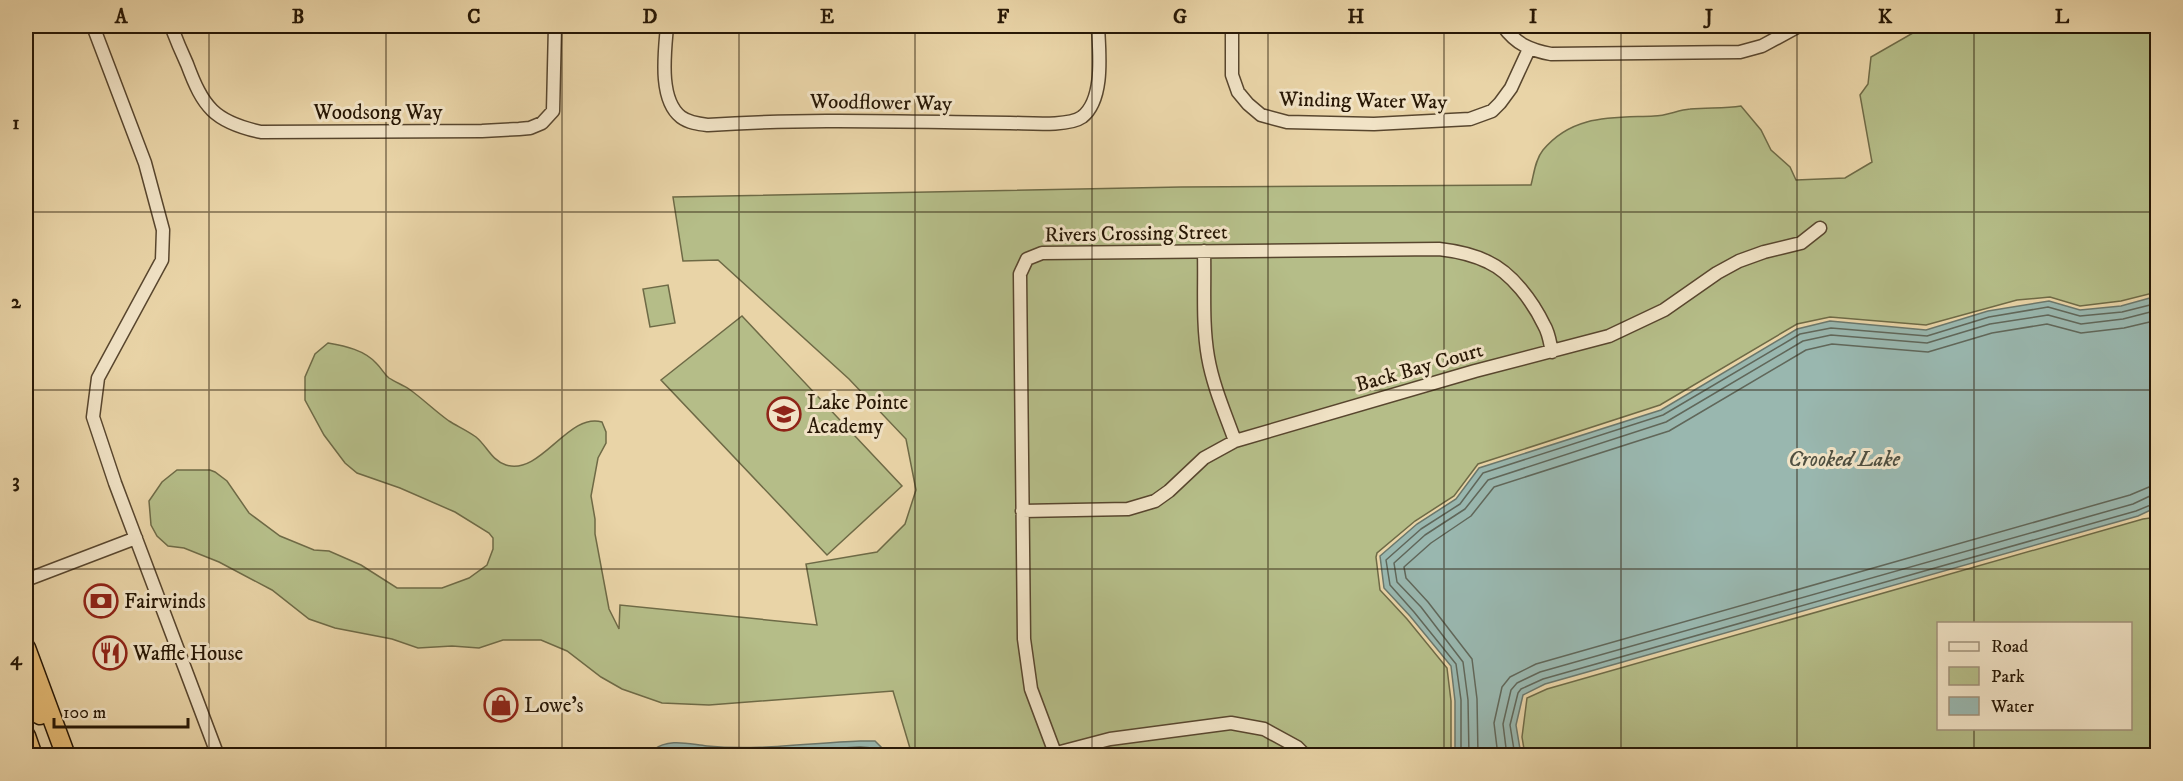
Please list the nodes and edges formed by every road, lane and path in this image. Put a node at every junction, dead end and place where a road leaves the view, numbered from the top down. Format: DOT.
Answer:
graph roads {
  1 [pos="93,26"];
  2 [pos="171,26"];
  3 [pos="555,26"];
  4 [pos="667,26"];
  5 [pos="1098,26"];
  6 [pos="1232,26"];
  7 [pos="1503,26"];
  8 [pos="1799,26"];
  9 [pos="1529,49"];
  10 [pos="1820,228"];
  11 [pos="1204,251"];
  12 [pos="1552,352"];
  13 [pos="1235,441"];
  14 [pos="1022,511"];
  15 [pos="136,538"];
  16 [pos="26,580"];
  17 [pos="26,648"];
  18 [pos="26,686"];
  19 [pos="26,736"];
  20 [pos="1051,754"];
  21 [pos="33,756"];
  22 [pos="55,756"];
  23 [pos="66,756"];
  24 [pos="218,756"];
  25 [pos="1306,756"];
  1 -- 15 [label="street"];
  2 -- 3 [label="street, Woodsong Way"];
  4 -- 5 [label="street, Woodflower Way"];
  6 -- 9 [label="street, Winding Water Way"];
  7 -- 9 [label="street"];
  8 -- 9 [label="street"];
  10 -- 12 [label="street, Back Bay Court"];
  11 -- 12 [label="street, Rivers Crossing Street"];
  11 -- 13 [label="street"];
  11 -- 14 [label="street, Rivers Crossing Street"];
  12 -- 13 [label="street, Back Bay Court"];
  13 -- 14 [label="street, Back Bay Court"];
  14 -- 20 [label="street, Rivers Crossing Street"];
  15 -- 16 [label="street"];
  15 -- 24 [label="street"];
  17 -- 23 [label="highway"];
  18 -- 22 [label="highway"];
  19 -- 21 [label="highway"];
  20 -- 25 [label="street"];
}
